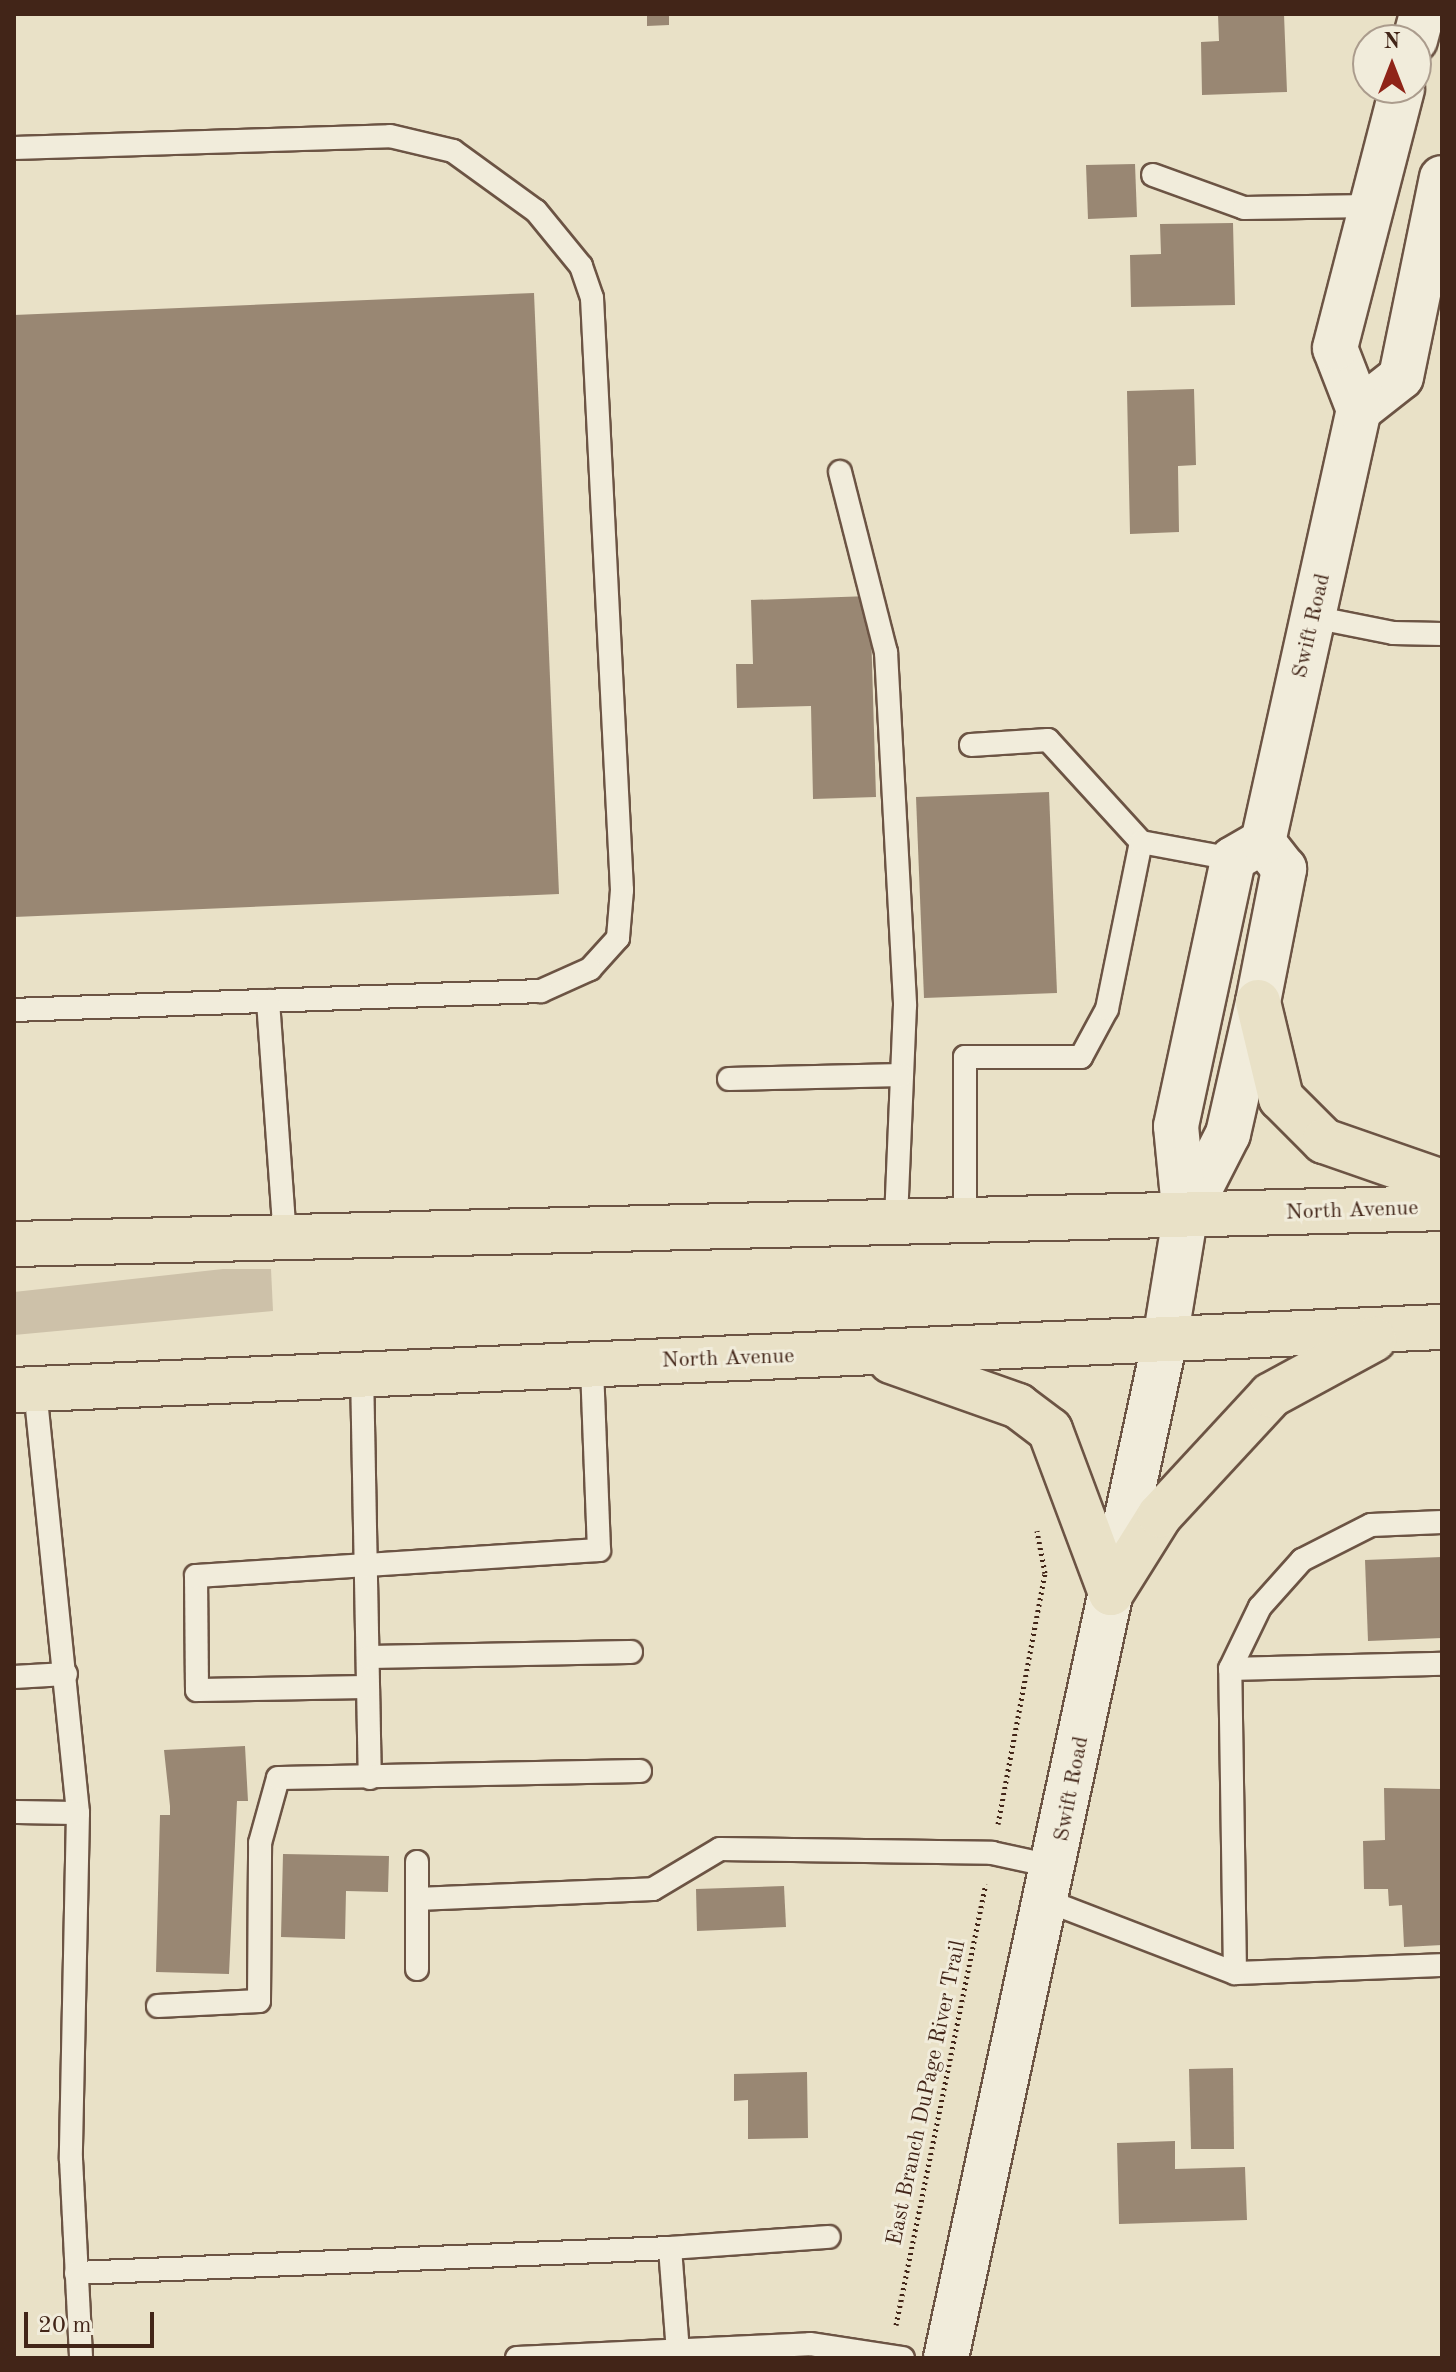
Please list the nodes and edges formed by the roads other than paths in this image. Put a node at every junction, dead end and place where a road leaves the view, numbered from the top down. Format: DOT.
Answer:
graph roads {
  1 [pos="1398,104"];
  2 [pos="14,148"];
  3 [pos="1153,175"];
  4 [pos="1442,178"];
  5 [pos="1370,206"];
  6 [pos="1359,410"];
  7 [pos="840,472"];
  8 [pos="1313,617"];
  9 [pos="1442,634"];
  10 [pos="971,745"];
  11 [pos="1141,842"];
  12 [pos="1248,851"];
  13 [pos="268,1001"];
  14 [pos="1258,1002"];
  15 [pos="14,1010"];
  16 [pos="902,1075"];
  17 [pos="729,1079"];
  18 [pos="1442,1182"];
  19 [pos="1442,1208"];
  20 [pos="1185,1218"];
  21 [pos="965,1223"];
  22 [pos="896,1224"];
  23 [pos="285,1238"];
  24 [pos="14,1244"];
  25 [pos="1423,1328"];
  26 [pos="1165,1340"];
  27 [pos="870,1354"];
  28 [pos="592,1364"];
  29 [pos="362,1371"];
  30 [pos="24,1390"];
  31 [pos="1442,1522"];
  32 [pos="365,1566"];
  33 [pos="1111,1593"];
  34 [pos="631,1652"];
  35 [pos="368,1657"];
  36 [pos="1442,1664"];
  37 [pos="1230,1669"];
  38 [pos="66,1674"];
  39 [pos="14,1677"];
  40 [pos="368,1687"];
  41 [pos="640,1771"];
  42 [pos="370,1778"];
  43 [pos="14,1812"];
  44 [pos="78,1813"];
  45 [pos="417,1862"];
  46 [pos="1053,1884"];
  47 [pos="417,1899"];
  48 [pos="1442,1965"];
  49 [pos="417,1969"];
  50 [pos="1235,1973"];
  51 [pos="158,2006"];
  52 [pos="829,2237"];
  53 [pos="670,2248"];
  54 [pos="76,2273"];
  55 [pos="678,2351"];
  56 [pos="768,2352"];
  57 [pos="81,2358"];
  58 [pos="517,2358"];
  59 [pos="903,2358"];
  60 [pos="946,2358"];
  1 -- 5 [label="street"];
  2 -- 13 [label="lane"];
  3 -- 5 [label="lane"];
  4 -- 6 [label="street"];
  5 -- 6 [label="street"];
  6 -- 8 [label="street, Swift Road"];
  7 -- 16 [label="lane"];
  8 -- 9 [label="lane"];
  8 -- 12 [label="street, Swift Road"];
  10 -- 11 [label="lane"];
  11 -- 12 [label="lane"];
  11 -- 21 [label="lane"];
  12 -- 14 [label="street, Swift Road"];
  12 -- 20 [label="street, Swift Road"];
  13 -- 15 [label="lane"];
  13 -- 23 [label="lane"];
  14 -- 18 [label="main road"];
  14 -- 20 [label="street, Swift Road"];
  16 -- 17 [label="lane"];
  16 -- 22 [label="lane"];
  19 -- 20 [label="main road, North Avenue"];
  20 -- 21 [label="main road, North Avenue"];
  20 -- 26 [label="street, Swift Road"];
  21 -- 22 [label="main road, North Avenue"];
  22 -- 23 [label="main road, North Avenue"];
  23 -- 24 [label="main road, North Avenue"];
  25 -- 26 [label="main road, North Avenue"];
  25 -- 33 [label="main road"];
  26 -- 27 [label="main road, North Avenue"];
  26 -- 33 [label="street, Swift Road"];
  27 -- 28 [label="main road, North Avenue"];
  27 -- 33 [label="main road"];
  28 -- 29 [label="main road, North Avenue"];
  28 -- 32 [label="lane"];
  29 -- 30 [label="main road, North Avenue"];
  29 -- 32 [label="lane"];
  30 -- 38 [label="lane"];
  31 -- 37 [label="lane"];
  32 -- 35 [label="lane"];
  32 -- 40 [label="lane"];
  33 -- 46 [label="street, Swift Road"];
  34 -- 35 [label="lane"];
  35 -- 40 [label="lane"];
  36 -- 37 [label="lane"];
  37 -- 50 [label="lane"];
  38 -- 39 [label="lane"];
  38 -- 44 [label="lane"];
  40 -- 42 [label="lane"];
  41 -- 42 [label="lane"];
  42 -- 51 [label="lane"];
  43 -- 44 [label="lane"];
  44 -- 54 [label="lane"];
  45 -- 47 [label="lane"];
  46 -- 47 [label="lane"];
  46 -- 50 [label="lane"];
  46 -- 60 [label="street, Swift Road"];
  47 -- 49 [label="lane"];
  48 -- 50 [label="lane"];
  52 -- 53 [label="lane"];
  53 -- 54 [label="lane"];
  53 -- 55 [label="lane"];
  54 -- 57 [label="lane"];
  55 -- 56 [label="lane"];
  55 -- 58 [label="lane"];
  56 -- 59 [label="lane"];
}
